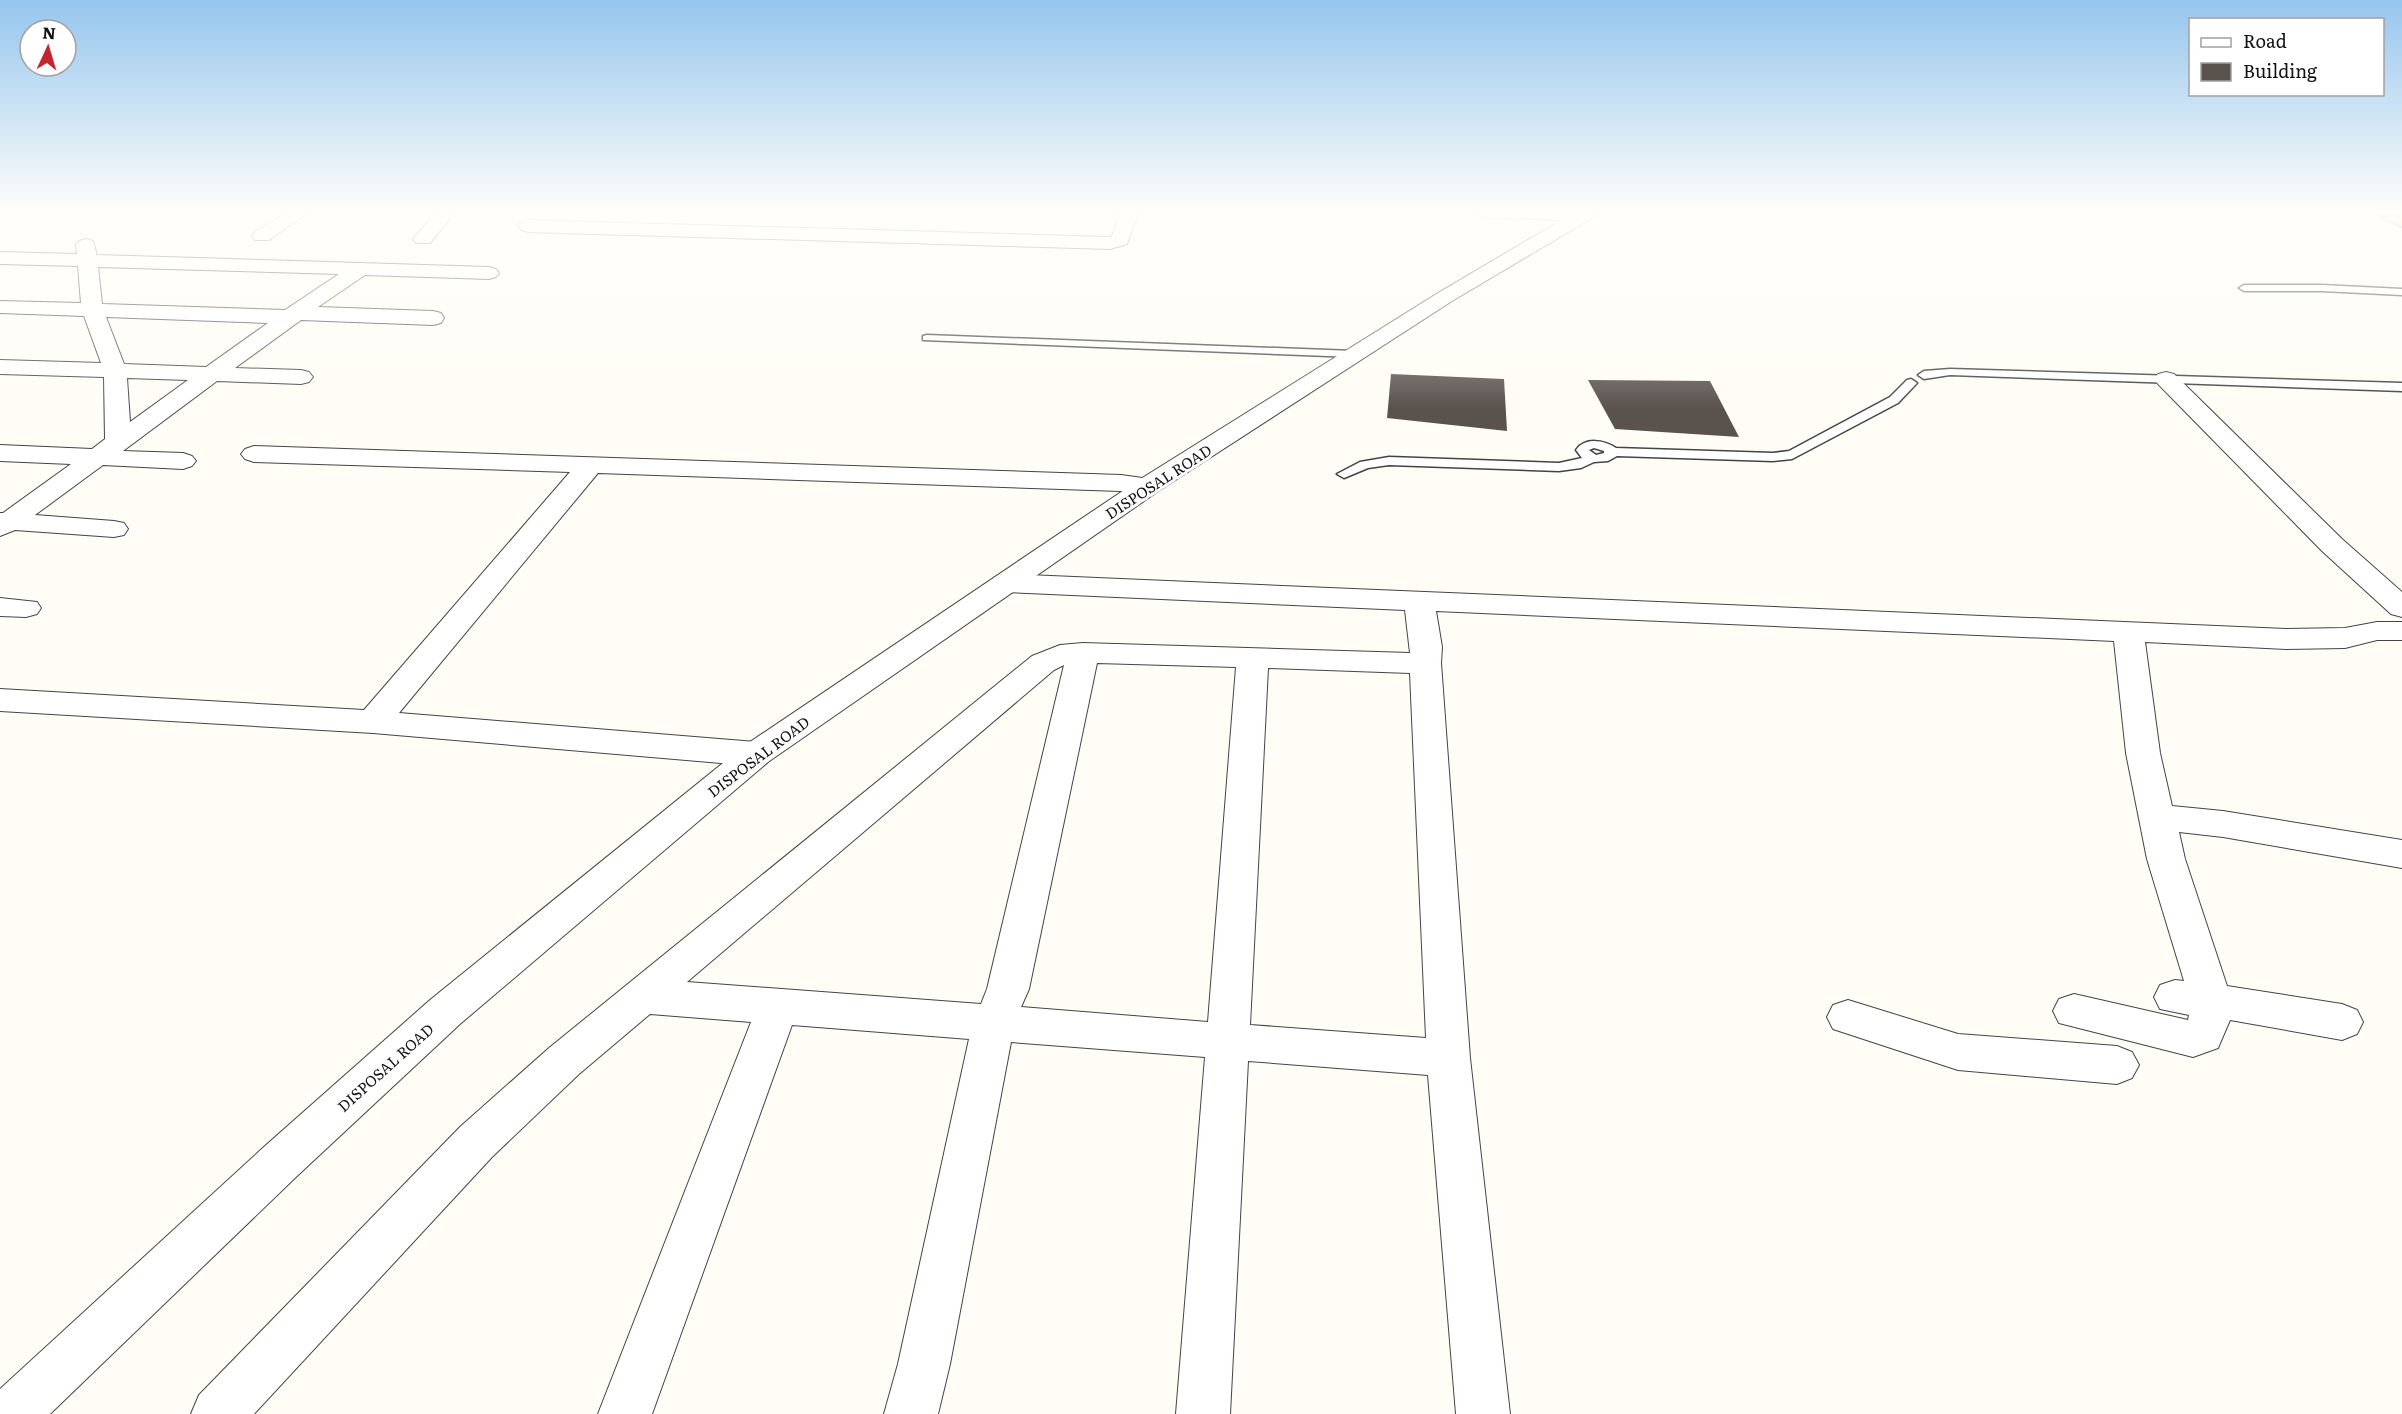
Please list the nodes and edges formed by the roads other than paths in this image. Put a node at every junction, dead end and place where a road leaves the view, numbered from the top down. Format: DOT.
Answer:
graph roads {
  1 [pos="89,277"];
  2 [pos="349,277"];
  3 [pos="1479,277"];
  4 [pos="2244,288"];
  5 [pos="2400,294"];
  6 [pos="0,307"];
  7 [pos="92,309"];
  8 [pos="293,315"];
  9 [pos="433,318"];
  10 [pos="927,338"];
  11 [pos="1354,354"];
  12 [pos="0,367"];
  13 [pos="115,371"];
  14 [pos="214,373"];
  15 [pos="301,377"];
  16 [pos="2166,380"];
  17 [pos="2402,387"];
  18 [pos="118,441"];
  19 [pos="0,453"];
  20 [pos="254,454"];
  21 [pos="97,457"];
  22 [pos="183,461"];
  23 [pos="590,466"];
  24 [pos="1344,474"];
  25 [pos="1148,486"];
  26 [pos="3,524"];
  27 [pos="114,529"];
  28 [pos="1005,583"];
  29 [pos="1419,600"];
  30 [pos="2402,608"];
  31 [pos="2402,631"];
  32 [pos="2128,632"];
  33 [pos="1083,653"];
  34 [pos="1253,657"];
  35 [pos="1425,663"];
  36 [pos="0,700"];
  37 [pos="373,722"];
  38 [pos="756,754"];
  39 [pos="2157,817"];
  40 [pos="2402,854"];
  41 [pos="641,996"];
  42 [pos="2193,999"];
  43 [pos="778,1007"];
  44 [pos="2074,1011"];
  45 [pos="2114,1011"];
  46 [pos="1848,1017"];
  47 [pos="2343,1022"];
  48 [pos="993,1024"];
  49 [pos="1229,1042"];
  50 [pos="1449,1058"];
  51 [pos="12,1414"];
  52 [pos="218,1414"];
  53 [pos="625,1414"];
  54 [pos="911,1414"];
  55 [pos="1203,1414"];
  56 [pos="1483,1414"];
  1 -- 7 [label="street"];
  2 -- 8 [label="street"];
  3 -- 11 [label="street, DISPOSAL ROAD"];
  4 -- 5 [label="lane"];
  6 -- 7 [label="street"];
  7 -- 8 [label="street"];
  7 -- 13 [label="street"];
  8 -- 9 [label="street"];
  8 -- 14 [label="street"];
  10 -- 11 [label="lane"];
  11 -- 25 [label="street, DISPOSAL ROAD"];
  12 -- 13 [label="street"];
  13 -- 14 [label="street"];
  13 -- 18 [label="street"];
  14 -- 15 [label="street"];
  14 -- 18 [label="street"];
  16 -- 17 [label="lane"];
  16 -- 24 [label="lane"];
  16 -- 30 [label="street"];
  18 -- 21 [label="street"];
  19 -- 21 [label="street"];
  20 -- 23 [label="street"];
  21 -- 22 [label="street"];
  21 -- 26 [label="street"];
  23 -- 25 [label="street"];
  23 -- 37 [label="street"];
  25 -- 28 [label="street, DISPOSAL ROAD"];
  26 -- 27 [label="street"];
  28 -- 29 [label="street"];
  28 -- 38 [label="street, DISPOSAL ROAD"];
  29 -- 32 [label="street"];
  29 -- 35 [label="street"];
  31 -- 32 [label="street"];
  32 -- 39 [label="street"];
  33 -- 34 [label="street"];
  33 -- 41 [label="street"];
  33 -- 48 [label="street"];
  34 -- 35 [label="street"];
  34 -- 49 [label="street"];
  35 -- 50 [label="street"];
  36 -- 37 [label="street"];
  37 -- 38 [label="street"];
  38 -- 51 [label="street, DISPOSAL ROAD"];
  39 -- 40 [label="street"];
  39 -- 42 [label="street"];
  41 -- 43 [label="street"];
  41 -- 52 [label="street"];
  42 -- 45 [label="street"];
  42 -- 47 [label="street"];
  43 -- 48 [label="street"];
  43 -- 53 [label="street"];
  44 -- 45 [label="street"];
  45 -- 46 [label="street"];
  48 -- 49 [label="street"];
  48 -- 54 [label="street"];
  49 -- 50 [label="street"];
  49 -- 55 [label="street"];
  50 -- 56 [label="street"];
}
